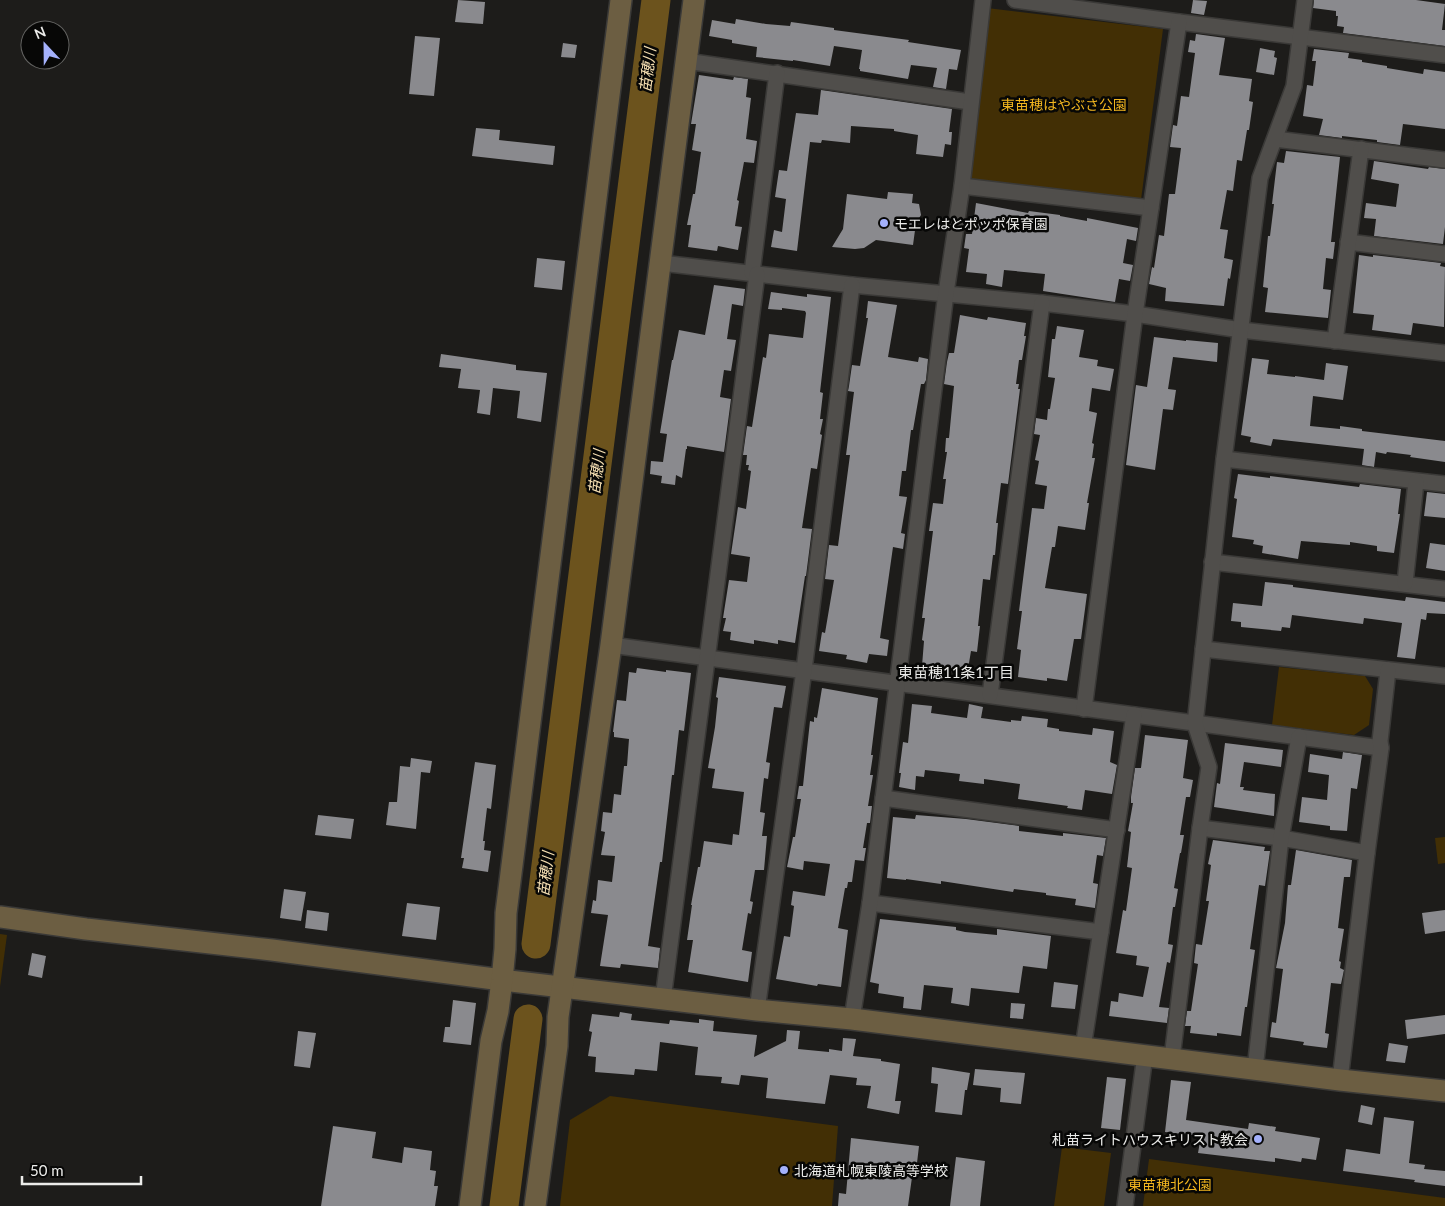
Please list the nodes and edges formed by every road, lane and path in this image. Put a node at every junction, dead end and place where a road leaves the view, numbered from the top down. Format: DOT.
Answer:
graph roads {
  1 [pos="621,0"];
  2 [pos="694,0"];
  3 [pos="983,0"];
  4 [pos="1015,0"];
  5 [pos="1305,0"];
  6 [pos="1179,22"];
  7 [pos="1300,37"];
  8 [pos="1445,55"];
  9 [pos="686,61"];
  10 [pos="777,73"];
  11 [pos="970,102"];
  12 [pos="1275,139"];
  13 [pos="1361,149"];
  14 [pos="1445,160"];
  15 [pos="962,186"];
  16 [pos="1151,208"];
  17 [pos="1348,242"];
  18 [pos="1445,254"];
  19 [pos="661,263"];
  20 [pos="755,274"];
  21 [pos="852,284"];
  22 [pos="946,293"];
  23 [pos="1042,302"];
  24 [pos="1135,314"];
  25 [pos="1241,330"];
  26 [pos="1335,341"];
  27 [pos="1445,353"];
  28 [pos="1224,459"];
  29 [pos="1416,482"];
  30 [pos="1445,484"];
  31 [pos="1212,562"];
  32 [pos="1405,583"];
  33 [pos="1445,589"];
  34 [pos="611,645"];
  35 [pos="1203,649"];
  36 [pos="707,657"];
  37 [pos="804,670"];
  38 [pos="1388,670"];
  39 [pos="1445,676"];
  40 [pos="897,684"];
  41 [pos="990,695"];
  42 [pos="1084,709"];
  43 [pos="1134,715"];
  44 [pos="1195,724"];
  45 [pos="1299,737"];
  46 [pos="1381,748"];
  47 [pos="883,798"];
  48 [pos="1200,828"];
  49 [pos="1117,830"];
  50 [pos="1282,838"];
  51 [pos="1367,853"];
  52 [pos="870,903"];
  53 [pos="0,917"];
  54 [pos="1101,932"];
  55 [pos="502,980"];
  56 [pos="562,987"];
  57 [pos="663,999"];
  58 [pos="757,1010"];
  59 [pos="852,1019"];
  60 [pos="1083,1048"];
  61 [pos="1145,1055"];
  62 [pos="1172,1058"];
  63 [pos="1255,1069"];
  64 [pos="1340,1080"];
  65 [pos="1445,1092"];
  66 [pos="470,1206"];
  67 [pos="535,1206"];
  68 [pos="1125,1206"];
  1 -- 55 [label="street"];
  2 -- 9 [label="street"];
  3 -- 11 [label="street"];
  4 -- 6 [label="street"];
  5 -- 7 [label="street"];
  6 -- 7 [label="street"];
  6 -- 16 [label="street"];
  7 -- 8 [label="street"];
  7 -- 12 [label="street"];
  9 -- 10 [label="street"];
  9 -- 19 [label="street"];
  10 -- 11 [label="street"];
  10 -- 20 [label="street"];
  11 -- 15 [label="street"];
  12 -- 13 [label="street"];
  12 -- 25 [label="street"];
  13 -- 14 [label="street"];
  13 -- 17 [label="street"];
  15 -- 16 [label="street"];
  15 -- 22 [label="street"];
  16 -- 24 [label="street"];
  17 -- 18 [label="street"];
  17 -- 26 [label="street"];
  19 -- 20 [label="street"];
  19 -- 34 [label="street"];
  20 -- 21 [label="street"];
  20 -- 36 [label="street"];
  21 -- 22 [label="street"];
  21 -- 37 [label="street"];
  22 -- 23 [label="street"];
  22 -- 40 [label="street"];
  23 -- 24 [label="street"];
  23 -- 41 [label="street"];
  24 -- 25 [label="street"];
  24 -- 42 [label="street"];
  25 -- 26 [label="street"];
  25 -- 28 [label="street"];
  26 -- 27 [label="street"];
  28 -- 29 [label="street"];
  28 -- 31 [label="street"];
  29 -- 30 [label="street"];
  29 -- 32 [label="street"];
  31 -- 32 [label="street"];
  31 -- 35 [label="street"];
  32 -- 33 [label="street"];
  34 -- 36 [label="street"];
  34 -- 56 [label="street"];
  35 -- 38 [label="street"];
  35 -- 44 [label="street"];
  36 -- 37 [label="street"];
  36 -- 57 [label="street"];
  37 -- 40 [label="street"];
  37 -- 58 [label="street"];
  38 -- 39 [label="street"];
  38 -- 46 [label="street"];
  40 -- 41 [label="street"];
  40 -- 47 [label="street"];
  41 -- 42 [label="street"];
  42 -- 43 [label="street"];
  43 -- 44 [label="street"];
  43 -- 49 [label="street"];
  44 -- 45 [label="street"];
  44 -- 48 [label="street"];
  45 -- 46 [label="street"];
  45 -- 50 [label="street"];
  46 -- 51 [label="street"];
  47 -- 49 [label="street"];
  47 -- 52 [label="street"];
  48 -- 50 [label="street"];
  48 -- 62 [label="street"];
  49 -- 54 [label="street"];
  50 -- 51 [label="street"];
  50 -- 63 [label="street"];
  51 -- 64 [label="street"];
  52 -- 54 [label="street"];
  52 -- 59 [label="street"];
  53 -- 55 [label="street"];
  54 -- 60 [label="street"];
  55 -- 56 [label="street"];
  55 -- 66 [label="street"];
  56 -- 57 [label="street"];
  56 -- 67 [label="street"];
  57 -- 58 [label="street"];
  58 -- 59 [label="street"];
  59 -- 60 [label="street"];
  60 -- 61 [label="street"];
  61 -- 62 [label="street"];
  61 -- 68 [label="street"];
  62 -- 63 [label="street"];
  63 -- 64 [label="street"];
  64 -- 65 [label="street"];
}
